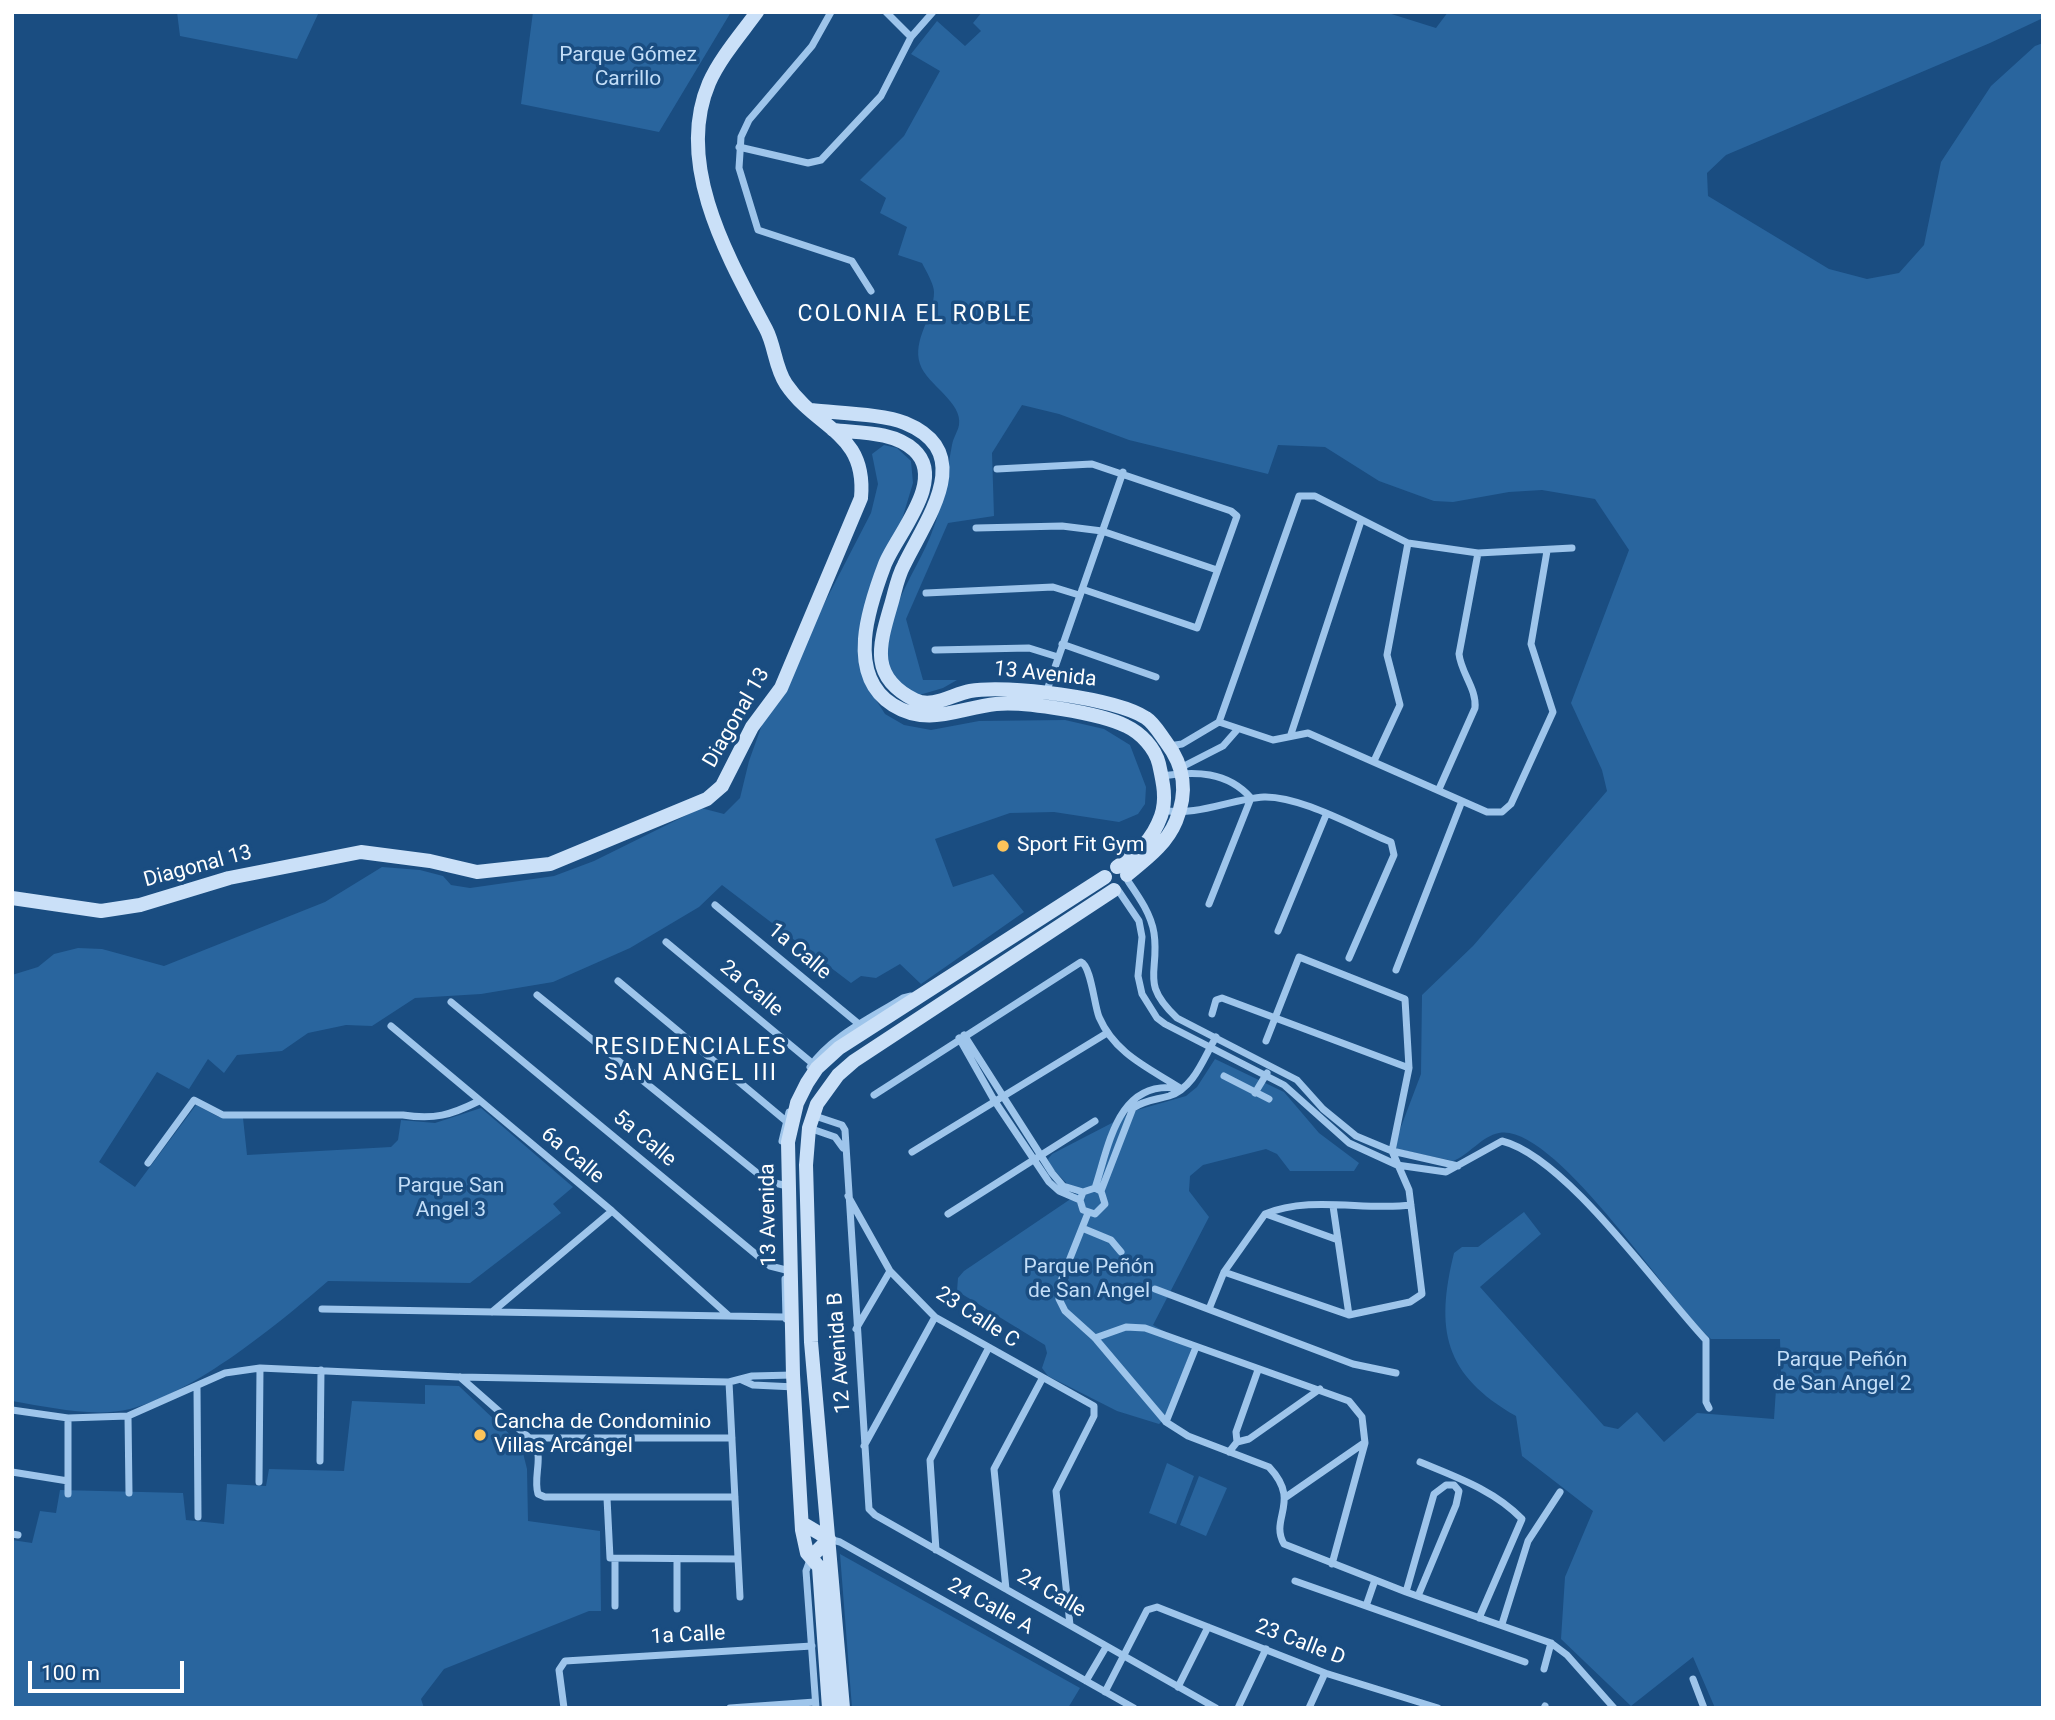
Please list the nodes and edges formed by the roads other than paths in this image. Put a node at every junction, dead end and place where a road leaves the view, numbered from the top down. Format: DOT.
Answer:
graph roads {
  1 [pos="757,12"];
  2 [pos="831,12"];
  3 [pos="886,12"];
  4 [pos="933,12"];
  5 [pos="911,37"];
  6 [pos="739,147"];
  7 [pos="871,291"];
  8 [pos="810,410"];
  9 [pos="833,430"];
  10 [pos="997,469"];
  11 [pos="1122,472"];
  12 [pos="1361,521"];
  13 [pos="976,528"];
  14 [pos="1102,531"];
  15 [pos="1408,542"];
  16 [pos="1572,548"];
  17 [pos="1547,551"];
  18 [pos="1478,553"];
  19 [pos="1217,570"];
  20 [pos="1080,592"];
  21 [pos="926,593"];
  22 [pos="1062,644"];
  23 [pos="935,650"];
  24 [pos="1058,657"];
  25 [pos="1156,677"];
  26 [pos="1045,701"];
  27 [pos="1074,705"];
  28 [pos="1219,722"];
  29 [pos="1237,730"];
  30 [pos="1291,734"];
  31 [pos="1169,746"];
  32 [pos="1374,761"];
  33 [pos="1183,770"];
  34 [pos="1162,776"];
  35 [pos="1439,789"];
  36 [pos="1251,798"];
  37 [pos="1462,801"];
  38 [pos="1163,810"];
  39 [pos="1179,813"];
  40 [pos="1325,815"];
  41 [pos="1121,880"];
  42 [pos="12,898"];
  43 [pos="1209,904"];
  44 [pos="715,905"];
  45 [pos="1278,931"];
  46 [pos="666,942"];
  47 [pos="1349,958"];
  48 [pos="1396,970"];
  49 [pos="618,981"];
  50 [pos="921,994"];
  51 [pos="537,995"];
  52 [pos="451,1002"];
  53 [pos="1212,1014"];
  54 [pos="1274,1017"];
  55 [pos="860,1025"];
  56 [pos="391,1026"];
  57 [pos="1107,1033"];
  58 [pos="962,1036"];
  59 [pos="1216,1037"];
  60 [pos="1266,1041"];
  61 [pos="1209,1048"];
  62 [pos="812,1063"];
  63 [pos="1272,1065"];
  64 [pos="1409,1068"];
  65 [pos="1266,1074"];
  66 [pos="1224,1076"];
  67 [pos="1180,1088"];
  68 [pos="1255,1093"];
  69 [pos="874,1095"];
  70 [pos="998,1098"];
  71 [pos="1269,1099"];
  72 [pos="478,1101"];
  73 [pos="786,1121"];
  74 [pos="1095,1121"];
  75 [pos="810,1122"];
  76 [pos="844,1148"];
  77 [pos="912,1152"];
  78 [pos="1392,1152"];
  79 [pos="1037,1156"];
  80 [pos="148,1163"];
  81 [pos="1397,1165"];
  82 [pos="1458,1166"];
  83 [pos="783,1185"];
  84 [pos="1098,1190"];
  85 [pos="847,1194"];
  86 [pos="1082,1196"];
  87 [pos="1411,1205"];
  88 [pos="1333,1206"];
  89 [pos="612,1212"];
  90 [pos="1088,1213"];
  91 [pos="948,1214"];
  92 [pos="1265,1214"];
  93 [pos="1082,1228"];
  94 [pos="1338,1240"];
  95 [pos="1121,1252"];
  96 [pos="789,1269"];
  97 [pos="809,1270"];
  98 [pos="890,1271"];
  99 [pos="1224,1272"];
  100 [pos="1156,1289"];
  101 [pos="322,1309"];
  102 [pos="1209,1309"];
  103 [pos="492,1312"];
  104 [pos="729,1315"];
  105 [pos="1349,1315"];
  106 [pos="784,1317"];
  107 [pos="935,1317"];
  108 [pos="856,1329"];
  109 [pos="793,1337"];
  110 [pos="1095,1338"];
  111 [pos="811,1342"];
  112 [pos="1196,1347"];
  113 [pos="988,1349"];
  114 [pos="260,1368"];
  115 [pos="321,1370"];
  116 [pos="1258,1370"];
  117 [pos="1396,1373"];
  118 [pos="459,1377"];
  119 [pos="1042,1378"];
  120 [pos="794,1381"];
  121 [pos="729,1382"];
  122 [pos="197,1387"];
  123 [pos="1320,1389"];
  124 [pos="816,1400"];
  125 [pos="797,1402"];
  126 [pos="1709,1408"];
  127 [pos="12,1410"];
  128 [pos="128,1416"];
  129 [pos="68,1418"];
  130 [pos="1166,1422"];
  131 [pos="530,1438"];
  132 [pos="732,1438"];
  133 [pos="1237,1442"];
  134 [pos="1365,1443"];
  135 [pos="863,1447"];
  136 [pos="1229,1452"];
  137 [pos="320,1461"];
  138 [pos="1420,1462"];
  139 [pos="12,1472"];
  140 [pos="68,1481"];
  141 [pos="259,1482"];
  142 [pos="1560,1492"];
  143 [pos="128,1493"];
  144 [pos="68,1494"];
  145 [pos="735,1497"];
  146 [pos="1286,1497"];
  147 [pos="607,1498"];
  148 [pos="869,1509"];
  149 [pos="198,1517"];
  150 [pos="802,1522"];
  151 [pos="829,1539"];
  152 [pos="936,1550"];
  153 [pos="811,1557"];
  154 [pos="738,1559"];
  155 [pos="615,1560"];
  156 [pos="677,1560"];
  157 [pos="1332,1564"];
  158 [pos="1375,1580"];
  159 [pos="1295,1581"];
  160 [pos="1006,1589"];
  161 [pos="1406,1592"];
  162 [pos="1418,1596"];
  163 [pos="740,1597"];
  164 [pos="615,1606"];
  165 [pos="1366,1606"];
  166 [pos="677,1609"];
  167 [pos="1479,1618"];
  168 [pos="1502,1624"];
  169 [pos="1070,1625"];
  170 [pos="1208,1627"];
  171 [pos="1551,1643"];
  172 [pos="812,1646"];
  173 [pos="1106,1647"];
  174 [pos="1266,1649"];
  175 [pos="1125,1657"];
  176 [pos="1525,1662"];
  177 [pos="1544,1669"];
  178 [pos="1325,1673"];
  179 [pos="1693,1679"];
  180 [pos="1086,1681"];
  181 [pos="1178,1687"];
  182 [pos="1105,1692"];
  183 [pos="1405,1700"];
  184 [pos="820,1706"];
  185 [pos="564,1708"];
  186 [pos="730,1708"];
  187 [pos="843,1708"];
  188 [pos="1134,1708"];
  189 [pos="1216,1708"];
  190 [pos="1238,1708"];
  191 [pos="1309,1708"];
  192 [pos="1400,1708"];
  193 [pos="1438,1708"];
  194 [pos="1614,1708"];
  195 [pos="1703,1708"];
  1 -- 8 [label="street, Diagonal 13"];
  2 -- 6 [label="street"];
  3 -- 5 [label="street"];
  4 -- 5 [label="street"];
  5 -- 6 [label="street"];
  6 -- 7 [label="street"];
  8 -- 9 [label="street, Diagonal 13"];
  8 -- 26 [label="street, 13 Avenida"];
  9 -- 26 [label="street, 13 Avenida"];
  9 -- 42 [label="street, Diagonal 13"];
  10 -- 11 [label="street"];
  11 -- 14 [label="street"];
  11 -- 19 [label="street"];
  12 -- 15 [label="street"];
  12 -- 28 [label="street"];
  12 -- 30 [label="street"];
  13 -- 14 [label="street"];
  14 -- 19 [label="street"];
  14 -- 20 [label="street"];
  15 -- 18 [label="street"];
  15 -- 32 [label="street"];
  16 -- 17 [label="street"];
  17 -- 18 [label="street"];
  17 -- 37 [label="street"];
  18 -- 35 [label="street"];
  19 -- 20 [label="street"];
  20 -- 21 [label="street"];
  20 -- 22 [label="street"];
  22 -- 24 [label="street"];
  22 -- 25 [label="street"];
  23 -- 24 [label="street"];
  24 -- 26 [label="street"];
  26 -- 27 [label="street, 13 Avenida"];
  27 -- 31 [label="street, 13 Avenida"];
  27 -- 34 [label="street, 13 Avenida"];
  28 -- 29 [label="street"];
  28 -- 31 [label="street"];
  29 -- 30 [label="street"];
  29 -- 33 [label="street"];
  30 -- 32 [label="street"];
  31 -- 33 [label="street, 13 Avenida"];
  32 -- 35 [label="street"];
  33 -- 34 [label="street"];
  33 -- 36 [label="street"];
  33 -- 39 [label="street, 13 Avenida"];
  34 -- 38 [label="street, 13 Avenida"];
  35 -- 37 [label="street"];
  36 -- 39 [label="street"];
  36 -- 40 [label="street"];
  36 -- 43 [label="street"];
  37 -- 48 [label="street"];
  38 -- 39 [label="street"];
  38 -- 41 [label="street, 13 Avenida"];
  39 -- 41 [label="street, 13 Avenida"];
  40 -- 45 [label="street"];
  40 -- 47 [label="street"];
  41 -- 50 [label="street, 13 Avenida"];
  41 -- 59 [label="street"];
  41 -- 61 [label="street"];
  41 -- 75 [label="street, 13 Avenida"];
  44 -- 55 [label="street, 1a Calle"];
  46 -- 62 [label="street, 2a Calle"];
  49 -- 73 [label="street"];
  50 -- 55 [label="street"];
  50 -- 96 [label="street, 13 Avenida"];
  51 -- 83 [label="street"];
  52 -- 96 [label="street, 5a Calle"];
  53 -- 54 [label="street"];
  54 -- 60 [label="street"];
  54 -- 64 [label="street"];
  54 -- 64 [label="street"];
  55 -- 62 [label="street"];
  56 -- 72 [label="street, 6a Calle"];
  57 -- 58 [label="street"];
  57 -- 67 [label="street"];
  57 -- 70 [label="street"];
  58 -- 69 [label="street"];
  58 -- 70 [label="street"];
  59 -- 61 [label="street"];
  59 -- 63 [label="street"];
  61 -- 65 [label="street"];
  61 -- 67 [label="street"];
  62 -- 73 [label="street"];
  63 -- 65 [label="street"];
  63 -- 78 [label="street"];
  64 -- 78 [label="street"];
  65 -- 68 [label="street"];
  65 -- 81 [label="street"];
  66 -- 68 [label="street"];
  67 -- 84 [label="street"];
  68 -- 71 [label="street"];
  70 -- 77 [label="street"];
  70 -- 79 [label="street"];
  72 -- 80 [label="street"];
  72 -- 89 [label="street, 6a Calle"];
  73 -- 83 [label="street"];
  74 -- 79 [label="street"];
  75 -- 76 [label="street"];
  75 -- 76 [label="street"];
  75 -- 97 [label="street, 13 Avenida"];
  76 -- 85 [label="street, 12 Avenida B"];
  78 -- 81 [label="street"];
  78 -- 82 [label="street"];
  79 -- 86 [label="street"];
  79 -- 91 [label="street"];
  81 -- 82 [label="street"];
  81 -- 87 [label="street"];
  82 -- 126 [label="street"];
  83 -- 96 [label="street"];
  84 -- 86 [label="street"];
  84 -- 90 [label="street"];
  85 -- 98 [label="street, 23 Calle C"];
  85 -- 108 [label="street, 12 Avenida B"];
  86 -- 90 [label="street"];
  87 -- 88 [label="street"];
  87 -- 105 [label="street"];
  88 -- 92 [label="street"];
  88 -- 94 [label="street"];
  89 -- 103 [label="street"];
  89 -- 104 [label="street, 6a Calle"];
  90 -- 93 [label="street"];
  92 -- 94 [label="street"];
  92 -- 99 [label="street"];
  93 -- 95 [label="street"];
  93 -- 110 [label="street"];
  94 -- 105 [label="street"];
  96 -- 97 [label="street"];
  96 -- 106 [label="street"];
  96 -- 109 [label="street, 13 Avenida"];
  97 -- 111 [label="street, 13 Avenida"];
  98 -- 107 [label="street, 23 Calle C"];
  98 -- 108 [label="street"];
  99 -- 102 [label="street"];
  99 -- 105 [label="street"];
  100 -- 102 [label="street"];
  101 -- 103 [label="street"];
  102 -- 117 [label="street"];
  103 -- 104 [label="street"];
  104 -- 106 [label="street"];
  106 -- 109 [label="street"];
  107 -- 113 [label="street, 23 Calle C"];
  107 -- 135 [label="street"];
  108 -- 135 [label="street, 12 Avenida B"];
  109 -- 111 [label="street"];
  109 -- 120 [label="street, 13 Avenida"];
  110 -- 112 [label="street"];
  110 -- 130 [label="street"];
  111 -- 124 [label="street, 13 Avenida"];
  112 -- 116 [label="street"];
  112 -- 130 [label="street"];
  113 -- 119 [label="street, 23 Calle C"];
  113 -- 152 [label="street"];
  114 -- 115 [label="street"];
  114 -- 122 [label="street"];
  114 -- 141 [label="street"];
  115 -- 118 [label="street"];
  115 -- 137 [label="street"];
  116 -- 123 [label="street"];
  116 -- 133 [label="street"];
  118 -- 121 [label="street"];
  118 -- 131 [label="street"];
  119 -- 160 [label="street"];
  119 -- 169 [label="street, 23 Calle C"];
  120 -- 121 [label="street"];
  120 -- 125 [label="street, 13 Avenida"];
  121 -- 132 [label="street"];
  122 -- 128 [label="street"];
  122 -- 149 [label="street"];
  123 -- 133 [label="street"];
  123 -- 134 [label="street"];
  124 -- 125 [label="street"];
  124 -- 151 [label="street, 13 Avenida"];
  125 -- 150 [label="street, 13 Avenida"];
  127 -- 129 [label="street"];
  128 -- 129 [label="street"];
  128 -- 143 [label="street"];
  129 -- 140 [label="street"];
  130 -- 136 [label="street"];
  131 -- 132 [label="street"];
  131 -- 147 [label="street"];
  132 -- 145 [label="street"];
  133 -- 136 [label="street"];
  134 -- 146 [label="street"];
  134 -- 157 [label="street"];
  135 -- 148 [label="street, 12 Avenida B"];
  136 -- 146 [label="street"];
  138 -- 167 [label="street"];
  139 -- 140 [label="street"];
  140 -- 144 [label="street"];
  142 -- 168 [label="street"];
  145 -- 147 [label="street"];
  145 -- 154 [label="street"];
  146 -- 157 [label="street"];
  147 -- 155 [label="street"];
  148 -- 152 [label="street, 24 Calle"];
  150 -- 151 [label="street"];
  150 -- 153 [label="street, 13 Avenida"];
  151 -- 153 [label="street"];
  151 -- 180 [label="street, 24 Calle A"];
  151 -- 187 [label="street, 13 Avenida"];
  152 -- 160 [label="street, 24 Calle"];
  153 -- 172 [label="street"];
  153 -- 184 [label="street, 13 Avenida"];
  154 -- 156 [label="street"];
  154 -- 163 [label="street"];
  155 -- 156 [label="street"];
  155 -- 164 [label="street"];
  156 -- 166 [label="street"];
  157 -- 158 [label="street"];
  158 -- 161 [label="street"];
  158 -- 165 [label="street"];
  159 -- 165 [label="street"];
  160 -- 169 [label="street, 24 Calle"];
  161 -- 162 [label="street"];
  161 -- 162 [label="street"];
  162 -- 167 [label="street"];
  165 -- 176 [label="street"];
  167 -- 168 [label="street"];
  168 -- 171 [label="street"];
  169 -- 173 [label="street, 24 Calle"];
  170 -- 174 [label="street, 23 Calle D"];
  170 -- 175 [label="street, 23 Calle D"];
  170 -- 181 [label="street"];
  171 -- 177 [label="street"];
  171 -- 194 [label="street"];
  172 -- 184 [label="street"];
  172 -- 185 [label="street, 1a Calle"];
  173 -- 175 [label="street, 24 Calle"];
  173 -- 180 [label="street"];
  174 -- 178 [label="street, 23 Calle D"];
  174 -- 190 [label="street"];
  175 -- 181 [label="street, 24 Calle"];
  175 -- 182 [label="street"];
  178 -- 183 [label="street, 23 Calle D"];
  178 -- 191 [label="street"];
  179 -- 195 [label="street"];
  180 -- 182 [label="street, 24 Calle A"];
  181 -- 189 [label="street, 24 Calle"];
  182 -- 188 [label="street, 24 Calle A"];
  183 -- 192 [label="street"];
  183 -- 193 [label="street, 23 Calle D"];
  184 -- 186 [label="street"];
}
